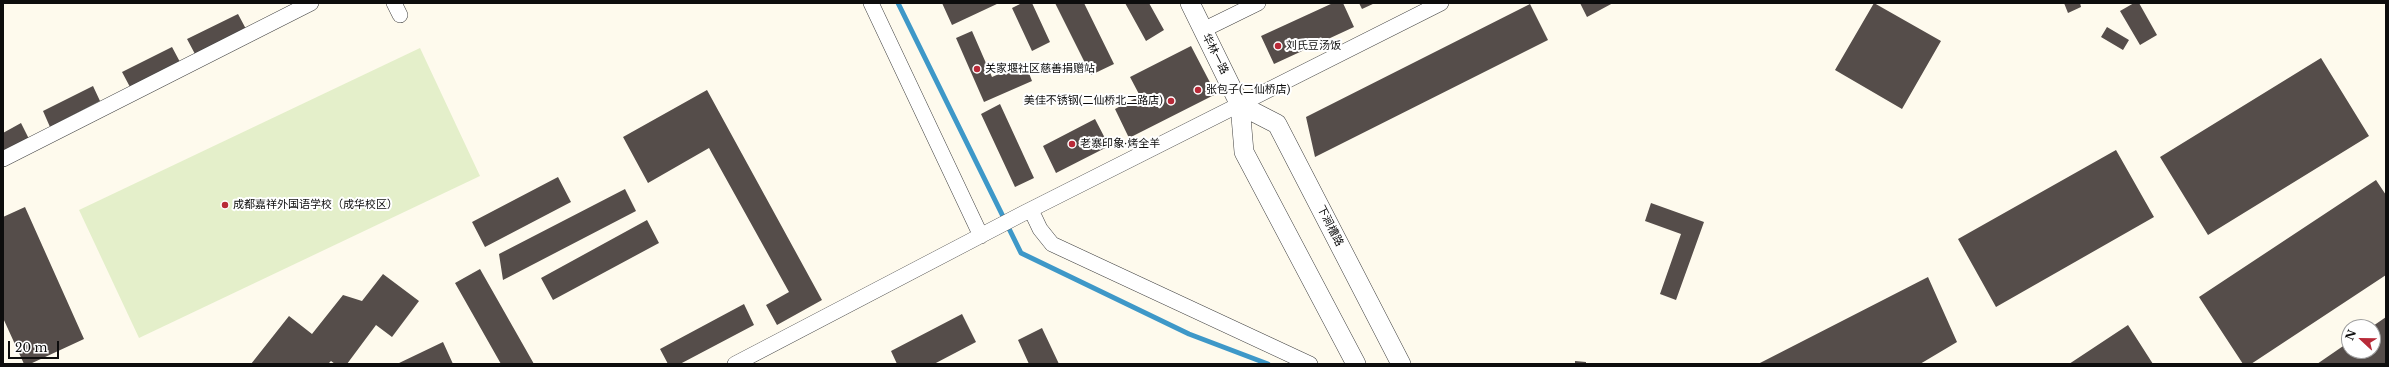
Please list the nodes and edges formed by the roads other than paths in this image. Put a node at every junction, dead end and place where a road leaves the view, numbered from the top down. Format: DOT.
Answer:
graph roads {
  1 [pos="311,3"];
  2 [pos="870,3"];
  3 [pos="1190,3"];
  4 [pos="1258,3"];
  5 [pos="1441,3"];
  6 [pos="1203,30"];
  7 [pos="1240,105"];
  8 [pos="3,159"];
  9 [pos="1028,212"];
  10 [pos="986,234"];
  11 [pos="735,364"];
  12 [pos="1310,364"];
  13 [pos="1356,364"];
  14 [pos="1401,364"];
  1 -- 8 [label="street"];
  2 -- 10 [label="street"];
  3 -- 6 [label="street, 华林一路"];
  4 -- 6 [label="street"];
  5 -- 7 [label="street"];
  6 -- 7 [label="street, 华林一路"];
  7 -- 9 [label="street"];
  7 -- 13 [label="street"];
  7 -- 14 [label="street, 下涧槽路"];
  9 -- 10 [label="street"];
  9 -- 12 [label="street"];
  10 -- 11 [label="street"];
}
